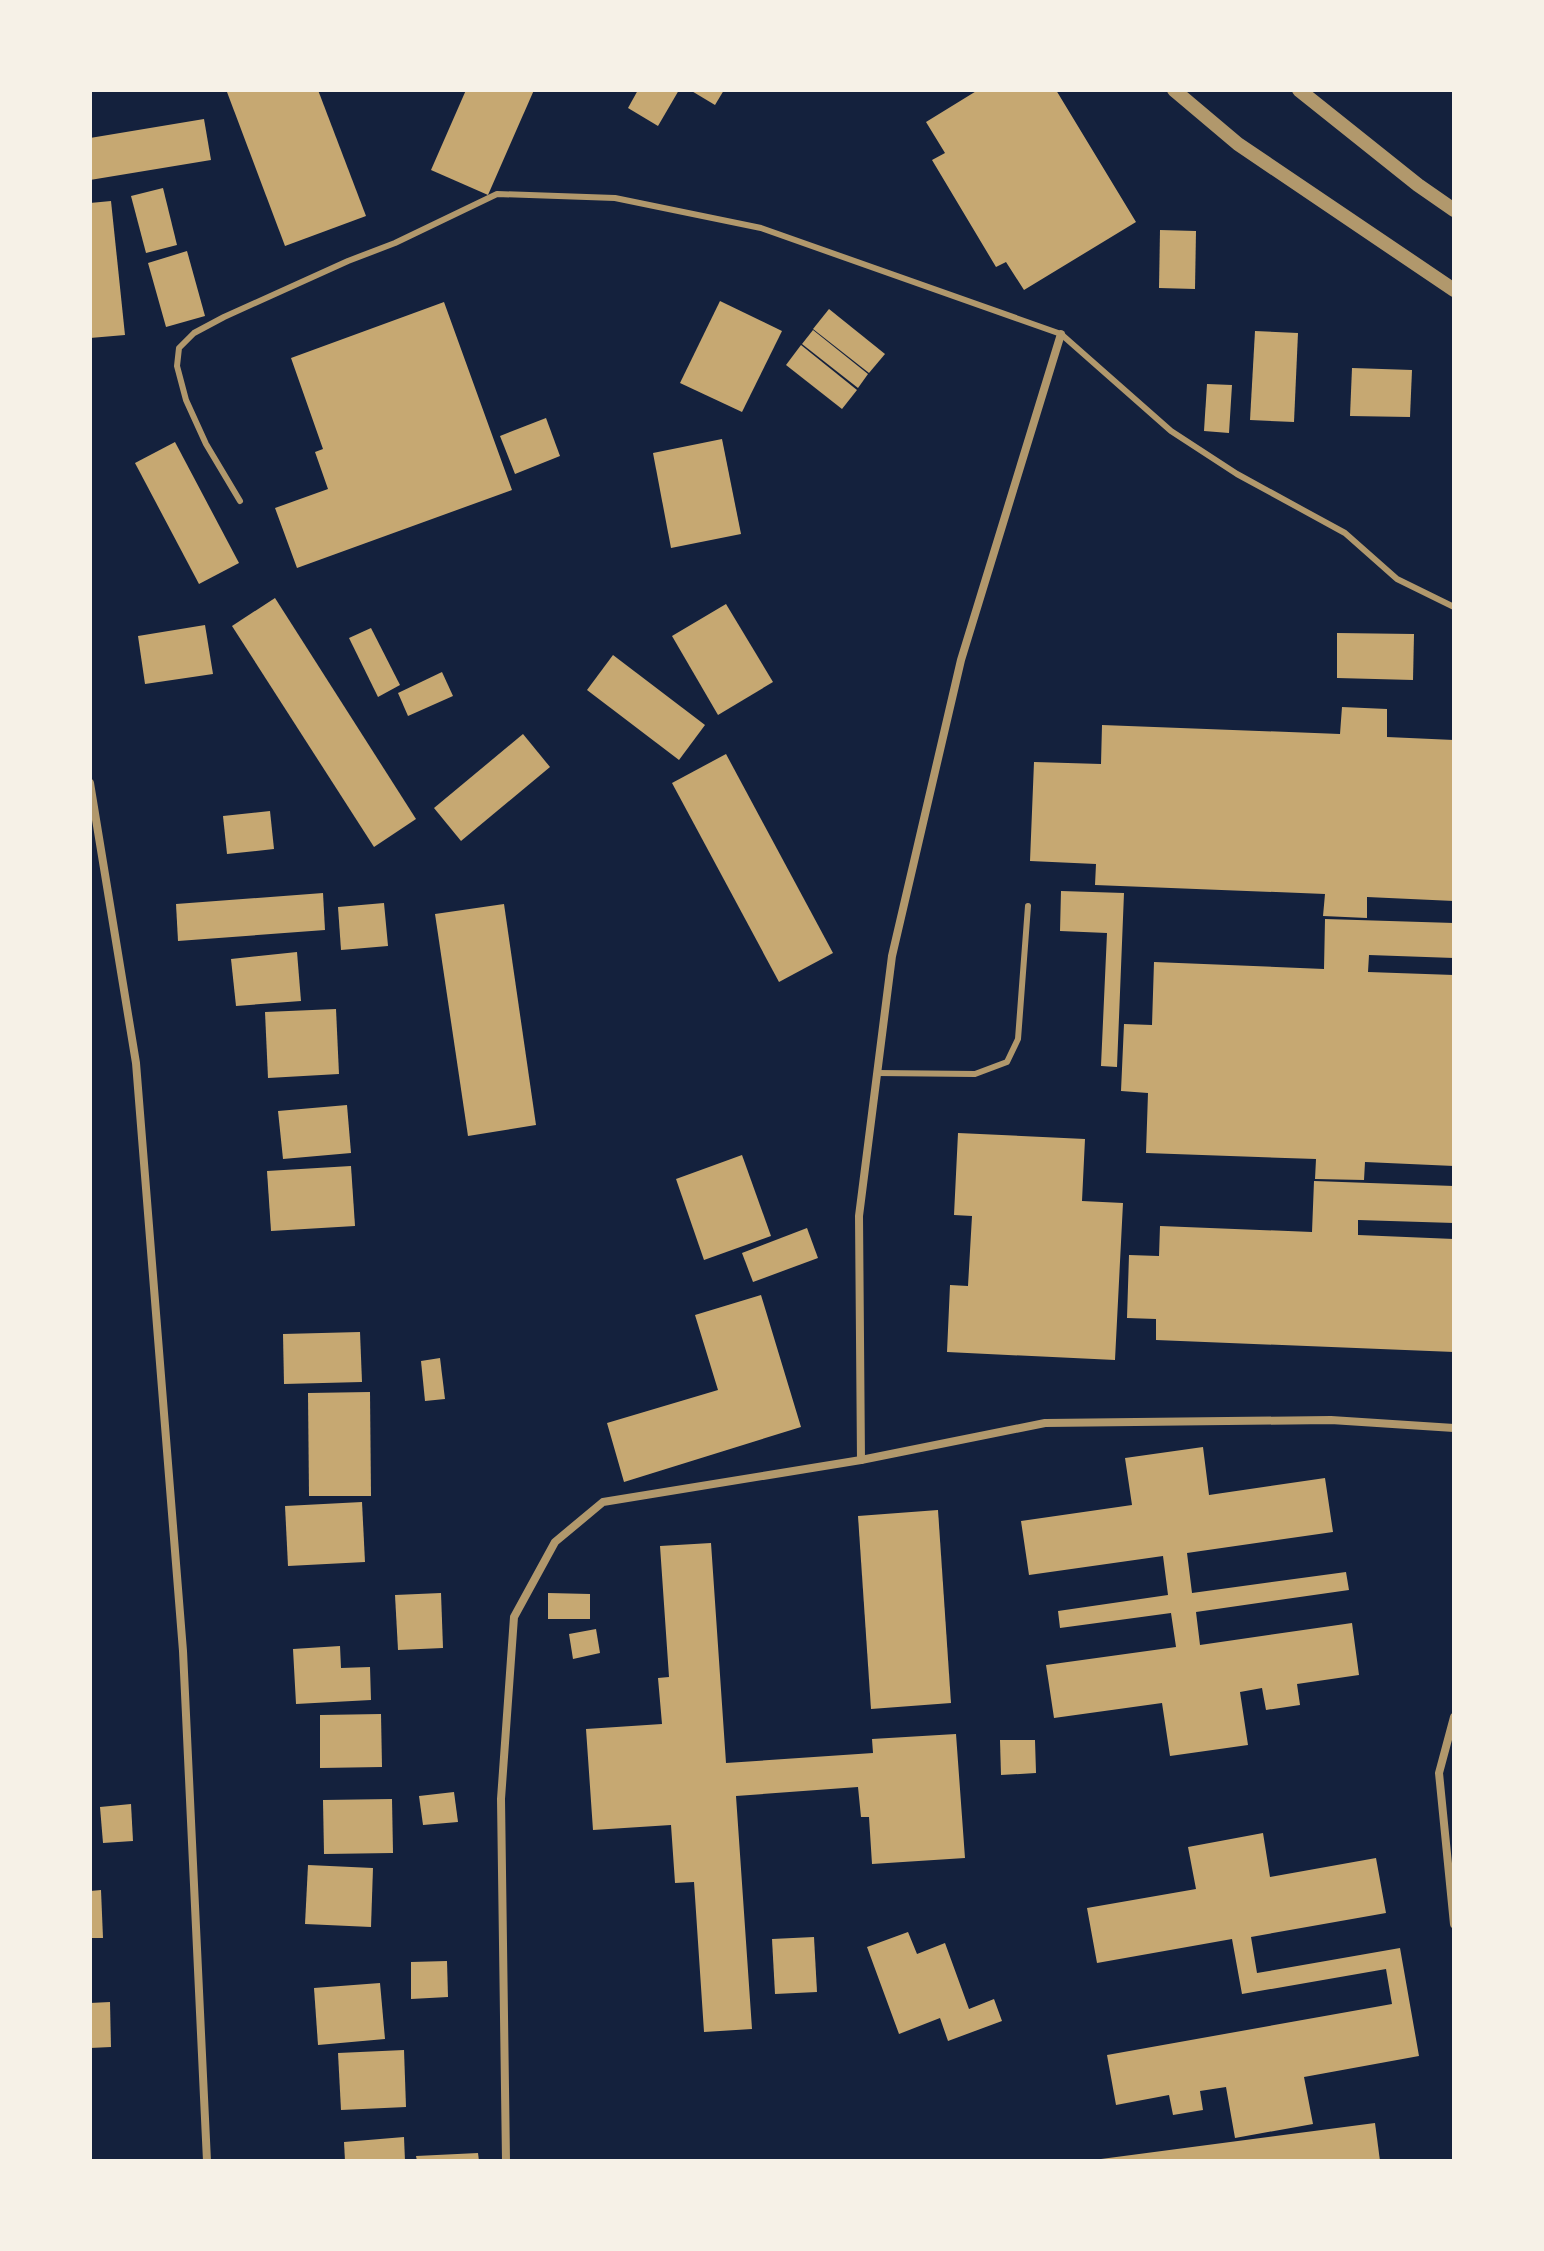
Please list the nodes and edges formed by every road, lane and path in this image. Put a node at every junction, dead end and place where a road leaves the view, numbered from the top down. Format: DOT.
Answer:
graph roads {
  1 [pos="1174,90"];
  2 [pos="1299,90"];
  3 [pos="1454,210"];
  4 [pos="1454,290"];
  5 [pos="1061,334"];
  6 [pos="240,501"];
  7 [pos="1454,607"];
  8 [pos="90,783"];
  9 [pos="1028,906"];
  10 [pos="877,1073"];
  11 [pos="1454,1428"];
  12 [pos="861,1460"];
  13 [pos="1454,1717"];
  14 [pos="1454,1924"];
  15 [pos="207,2161"];
  16 [pos="506,2161"];
  1 -- 4 [label="street"];
  2 -- 3 [label="street"];
  5 -- 6 [label="lane"];
  5 -- 7 [label="lane"];
  5 -- 10 [label="street"];
  8 -- 15 [label="street"];
  9 -- 10 [label="lane"];
  10 -- 12 [label="street"];
  11 -- 12 [label="street"];
  12 -- 16 [label="street"];
  13 -- 14 [label="street"];
}
